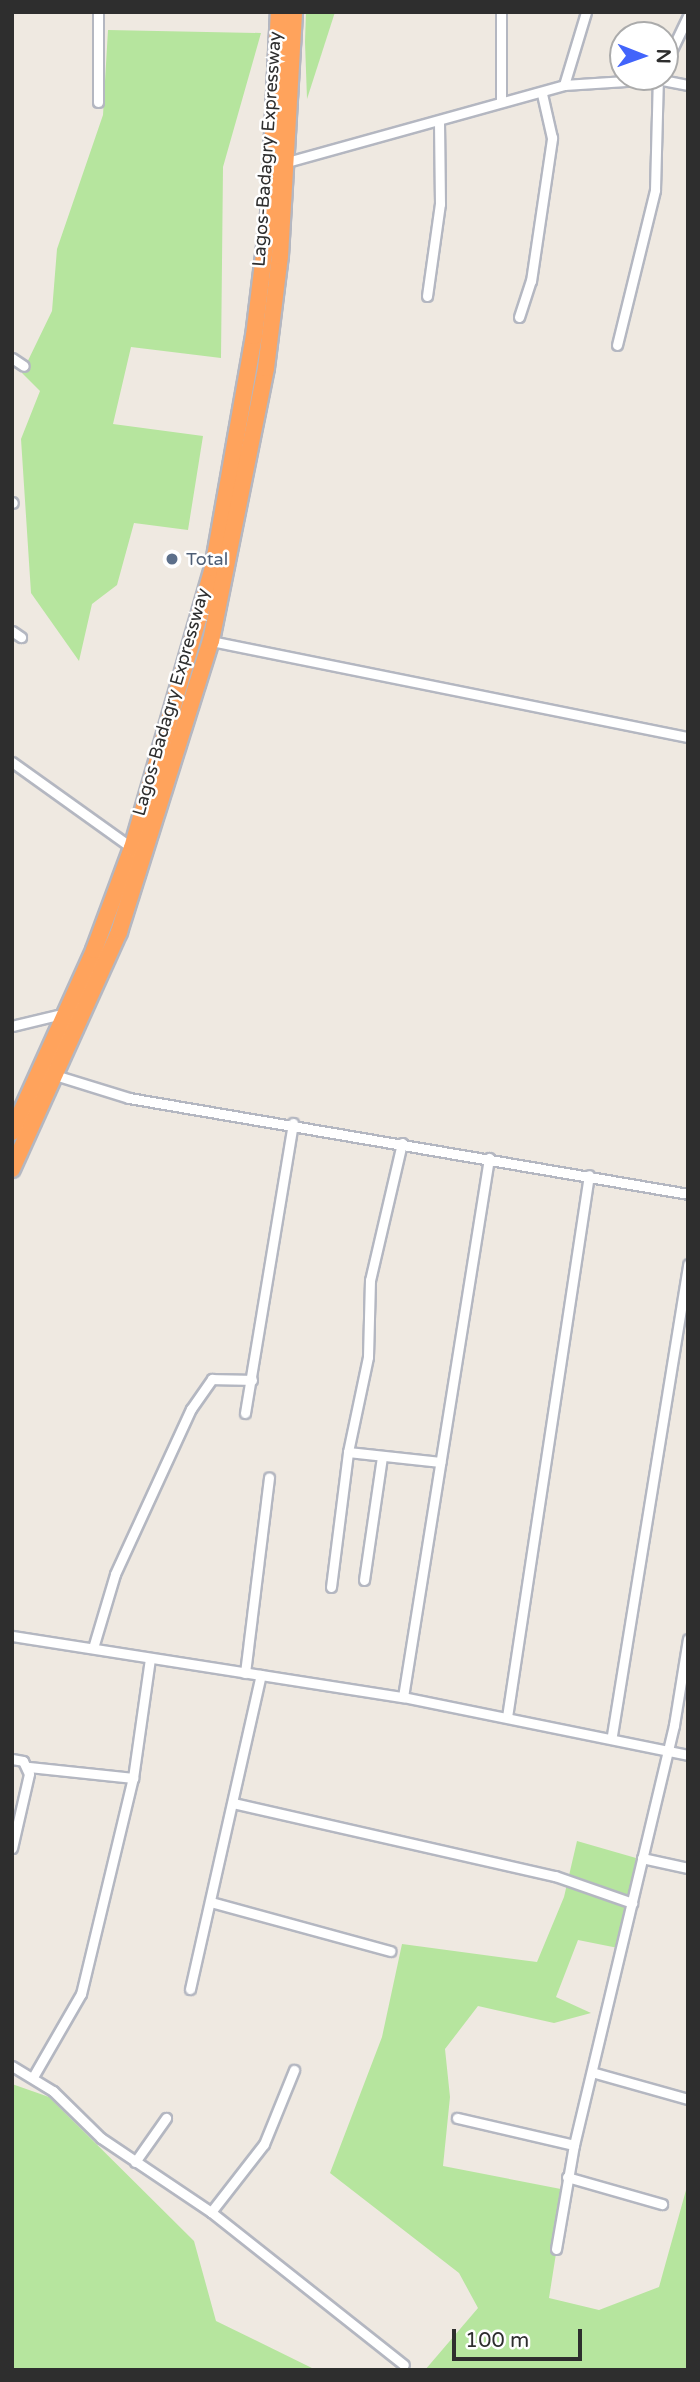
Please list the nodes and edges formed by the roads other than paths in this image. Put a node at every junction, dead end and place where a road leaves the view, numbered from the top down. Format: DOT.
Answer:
graph roads {
  1 [pos="98,12"];
  2 [pos="279,12"];
  3 [pos="294,12"];
  4 [pos="501,12"];
  5 [pos="586,12"];
  6 [pos="688,16"];
  7 [pos="679,35"];
  8 [pos="609,82"];
  9 [pos="564,85"];
  10 [pos="658,91"];
  11 [pos="542,94"];
  12 [pos="98,102"];
  13 [pos="501,102"];
  14 [pos="439,121"];
  15 [pos="287,162"];
  16 [pos="427,296"];
  17 [pos="519,317"];
  18 [pos="617,345"];
  19 [pos="12,358"];
  20 [pos="24,366"];
  21 [pos="211,641"];
  22 [pos="688,737"];
  23 [pos="12,762"];
  24 [pos="132,848"];
  25 [pos="66,1013"];
  26 [pos="12,1026"];
  27 [pos="58,1076"];
  28 [pos="18,1107"];
  29 [pos="293,1123"];
  30 [pos="12,1132"];
  31 [pos="402,1143"];
  32 [pos="489,1158"];
  33 [pos="12,1169"];
  34 [pos="589,1175"];
  35 [pos="688,1194"];
  36 [pos="688,1264"];
  37 [pos="251,1380"];
  38 [pos="245,1413"];
  39 [pos="348,1452"];
  40 [pos="382,1456"];
  41 [pos="440,1462"];
  42 [pos="269,1477"];
  43 [pos="364,1580"];
  44 [pos="331,1587"];
  45 [pos="12,1636"];
  46 [pos="688,1639"];
  47 [pos="93,1648"];
  48 [pos="150,1659"];
  49 [pos="245,1673"];
  50 [pos="261,1675"];
  51 [pos="402,1697"];
  52 [pos="507,1717"];
  53 [pos="612,1735"];
  54 [pos="668,1749"];
  55 [pos="688,1755"];
  56 [pos="12,1759"];
  57 [pos="29,1767"];
  58 [pos="133,1778"];
  59 [pos="233,1803"];
  60 [pos="12,1848"];
  61 [pos="642,1858"];
  62 [pos="688,1868"];
  63 [pos="211,1902"];
  64 [pos="632,1903"];
  65 [pos="390,1951"];
  66 [pos="190,1989"];
  67 [pos="12,2066"];
  68 [pos="294,2070"];
  69 [pos="595,2073"];
  70 [pos="33,2077"];
  71 [pos="688,2099"];
  72 [pos="166,2118"];
  73 [pos="457,2118"];
  74 [pos="574,2145"];
  75 [pos="135,2162"];
  76 [pos="567,2177"];
  77 [pos="662,2204"];
  78 [pos="211,2212"];
  79 [pos="556,2249"];
  80 [pos="404,2365"];
  1 -- 12 [label="street"];
  2 -- 24 [label="highway, Lagos-Badagry Expressway"];
  3 -- 15 [label="highway, Lagos-Badagry Expressway"];
  4 -- 13 [label="street"];
  5 -- 9 [label="street"];
  6 -- 7 [label="street"];
  8 -- 9 [label="street"];
  9 -- 11 [label="street"];
  10 -- 18 [label="street"];
  11 -- 13 [label="street"];
  11 -- 17 [label="street"];
  13 -- 14 [label="street"];
  14 -- 15 [label="street"];
  14 -- 16 [label="street"];
  15 -- 21 [label="highway, Lagos-Badagry Expressway"];
  19 -- 20 [label="street"];
  21 -- 22 [label="street"];
  21 -- 27 [label="highway, Lagos-Badagry Expressway"];
  23 -- 24 [label="street"];
  24 -- 25 [label="highway, Lagos-Badagry Expressway"];
  25 -- 26 [label="street"];
  25 -- 28 [label="highway, Lagos-Badagry Expressway"];
  27 -- 29 [label="street"];
  27 -- 33 [label="highway, Lagos-Badagry Expressway"];
  28 -- 30 [label="highway, Lagos-Badagry Expressway"];
  29 -- 31 [label="street"];
  29 -- 37 [label="street"];
  31 -- 32 [label="street"];
  31 -- 39 [label="street"];
  32 -- 34 [label="street"];
  32 -- 41 [label="street"];
  34 -- 35 [label="street"];
  34 -- 52 [label="street"];
  36 -- 53 [label="street"];
  37 -- 38 [label="street"];
  37 -- 47 [label="street"];
  39 -- 40 [label="street"];
  39 -- 44 [label="street"];
  40 -- 41 [label="street"];
  40 -- 43 [label="street"];
  41 -- 51 [label="street"];
  42 -- 49 [label="street"];
  45 -- 47 [label="street"];
  46 -- 54 [label="street"];
  47 -- 48 [label="street"];
  48 -- 49 [label="street"];
  48 -- 58 [label="street"];
  49 -- 50 [label="street"];
  50 -- 51 [label="street"];
  50 -- 59 [label="street"];
  51 -- 52 [label="street"];
  52 -- 53 [label="street"];
  53 -- 54 [label="street"];
  54 -- 55 [label="street"];
  54 -- 61 [label="street"];
  56 -- 57 [label="street"];
  57 -- 58 [label="street"];
  57 -- 60 [label="street"];
  58 -- 70 [label="street"];
  59 -- 63 [label="street"];
  59 -- 64 [label="street"];
  61 -- 62 [label="street"];
  61 -- 64 [label="street"];
  63 -- 65 [label="street"];
  63 -- 66 [label="street"];
  64 -- 69 [label="street"];
  67 -- 70 [label="street"];
  68 -- 78 [label="street"];
  69 -- 71 [label="street"];
  69 -- 74 [label="street"];
  70 -- 75 [label="street"];
  72 -- 75 [label="street"];
  73 -- 74 [label="street"];
  74 -- 76 [label="street"];
  75 -- 78 [label="street"];
  76 -- 77 [label="street"];
  76 -- 79 [label="street"];
  78 -- 80 [label="street"];
}
